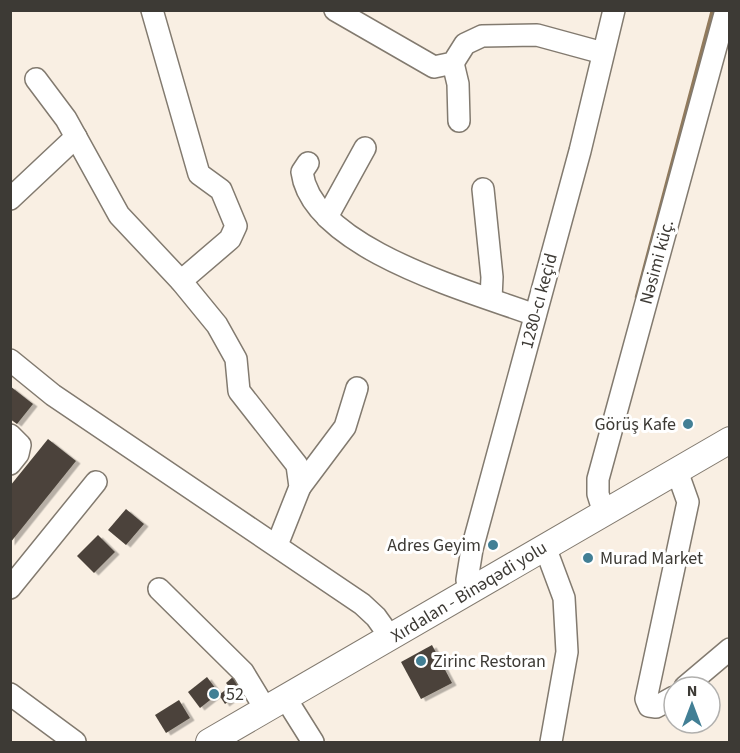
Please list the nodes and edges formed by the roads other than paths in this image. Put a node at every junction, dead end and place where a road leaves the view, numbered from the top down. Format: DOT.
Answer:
graph roads {
  1 [pos="152,10"];
  2 [pos="335,10"];
  3 [pos="614,10"];
  4 [pos="726,10"];
  5 [pos="603,53"];
  6 [pos="453,63"];
  7 [pos="36,79"];
  8 [pos="459,121"];
  9 [pos="76,136"];
  10 [pos="365,148"];
  11 [pos="308,164"];
  12 [pos="483,189"];
  13 [pos="10,199"];
  14 [pos="327,217"];
  15 [pos="181,281"];
  16 [pos="491,299"];
  17 [pos="535,315"];
  18 [pos="10,360"];
  19 [pos="357,388"];
  20 [pos="10,435"];
  21 [pos="729,440"];
  22 [pos="10,464"];
  23 [pos="677,471"];
  24 [pos="96,482"];
  25 [pos="300,487"];
  26 [pos="604,513"];
  27 [pos="277,545"];
  28 [pos="545,547"];
  29 [pos="10,588"];
  30 [pos="159,589"];
  31 [pos="470,591"];
  32 [pos="391,638"];
  33 [pos="729,649"];
  34 [pos="699,675"];
  35 [pos="10,694"];
  36 [pos="662,704"];
  37 [pos="276,705"];
  38 [pos="75,742"];
  39 [pos="209,742"];
  40 [pos="313,742"];
  41 [pos="551,742"];
  1 -- 15 [label="street"];
  2 -- 6 [label="street"];
  3 -- 5 [label="street, 1280-cı keçid"];
  4 -- 26 [label="street, Nəsimi küç."];
  5 -- 6 [label="street"];
  5 -- 17 [label="street, 1280-cı keçid"];
  6 -- 8 [label="street"];
  7 -- 9 [label="street"];
  9 -- 13 [label="street"];
  9 -- 15 [label="street"];
  10 -- 14 [label="street"];
  11 -- 14 [label="street"];
  12 -- 16 [label="street"];
  14 -- 16 [label="street"];
  15 -- 25 [label="street"];
  16 -- 17 [label="street"];
  17 -- 31 [label="street, 1280-cı keçid"];
  18 -- 27 [label="street"];
  19 -- 25 [label="street"];
  20 -- 22 [label="street"];
  21 -- 23 [label="main road, Xırdalan - Binəqədi yolu"];
  23 -- 26 [label="main road, Xırdalan - Binəqədi yolu"];
  23 -- 36 [label="street"];
  24 -- 29 [label="street"];
  25 -- 27 [label="street"];
  26 -- 28 [label="main road, Xırdalan - Binəqədi yolu"];
  27 -- 32 [label="street"];
  28 -- 31 [label="main road, Xırdalan - Binəqədi yolu"];
  28 -- 41 [label="street"];
  30 -- 37 [label="street"];
  31 -- 32 [label="main road, Xırdalan - Binəqədi yolu"];
  32 -- 37 [label="main road, Xırdalan - Binəqədi yolu"];
  33 -- 34 [label="street"];
  35 -- 38 [label="street"];
  37 -- 39 [label="main road, Xırdalan - Binəqədi yolu"];
  37 -- 40 [label="street"];
}
